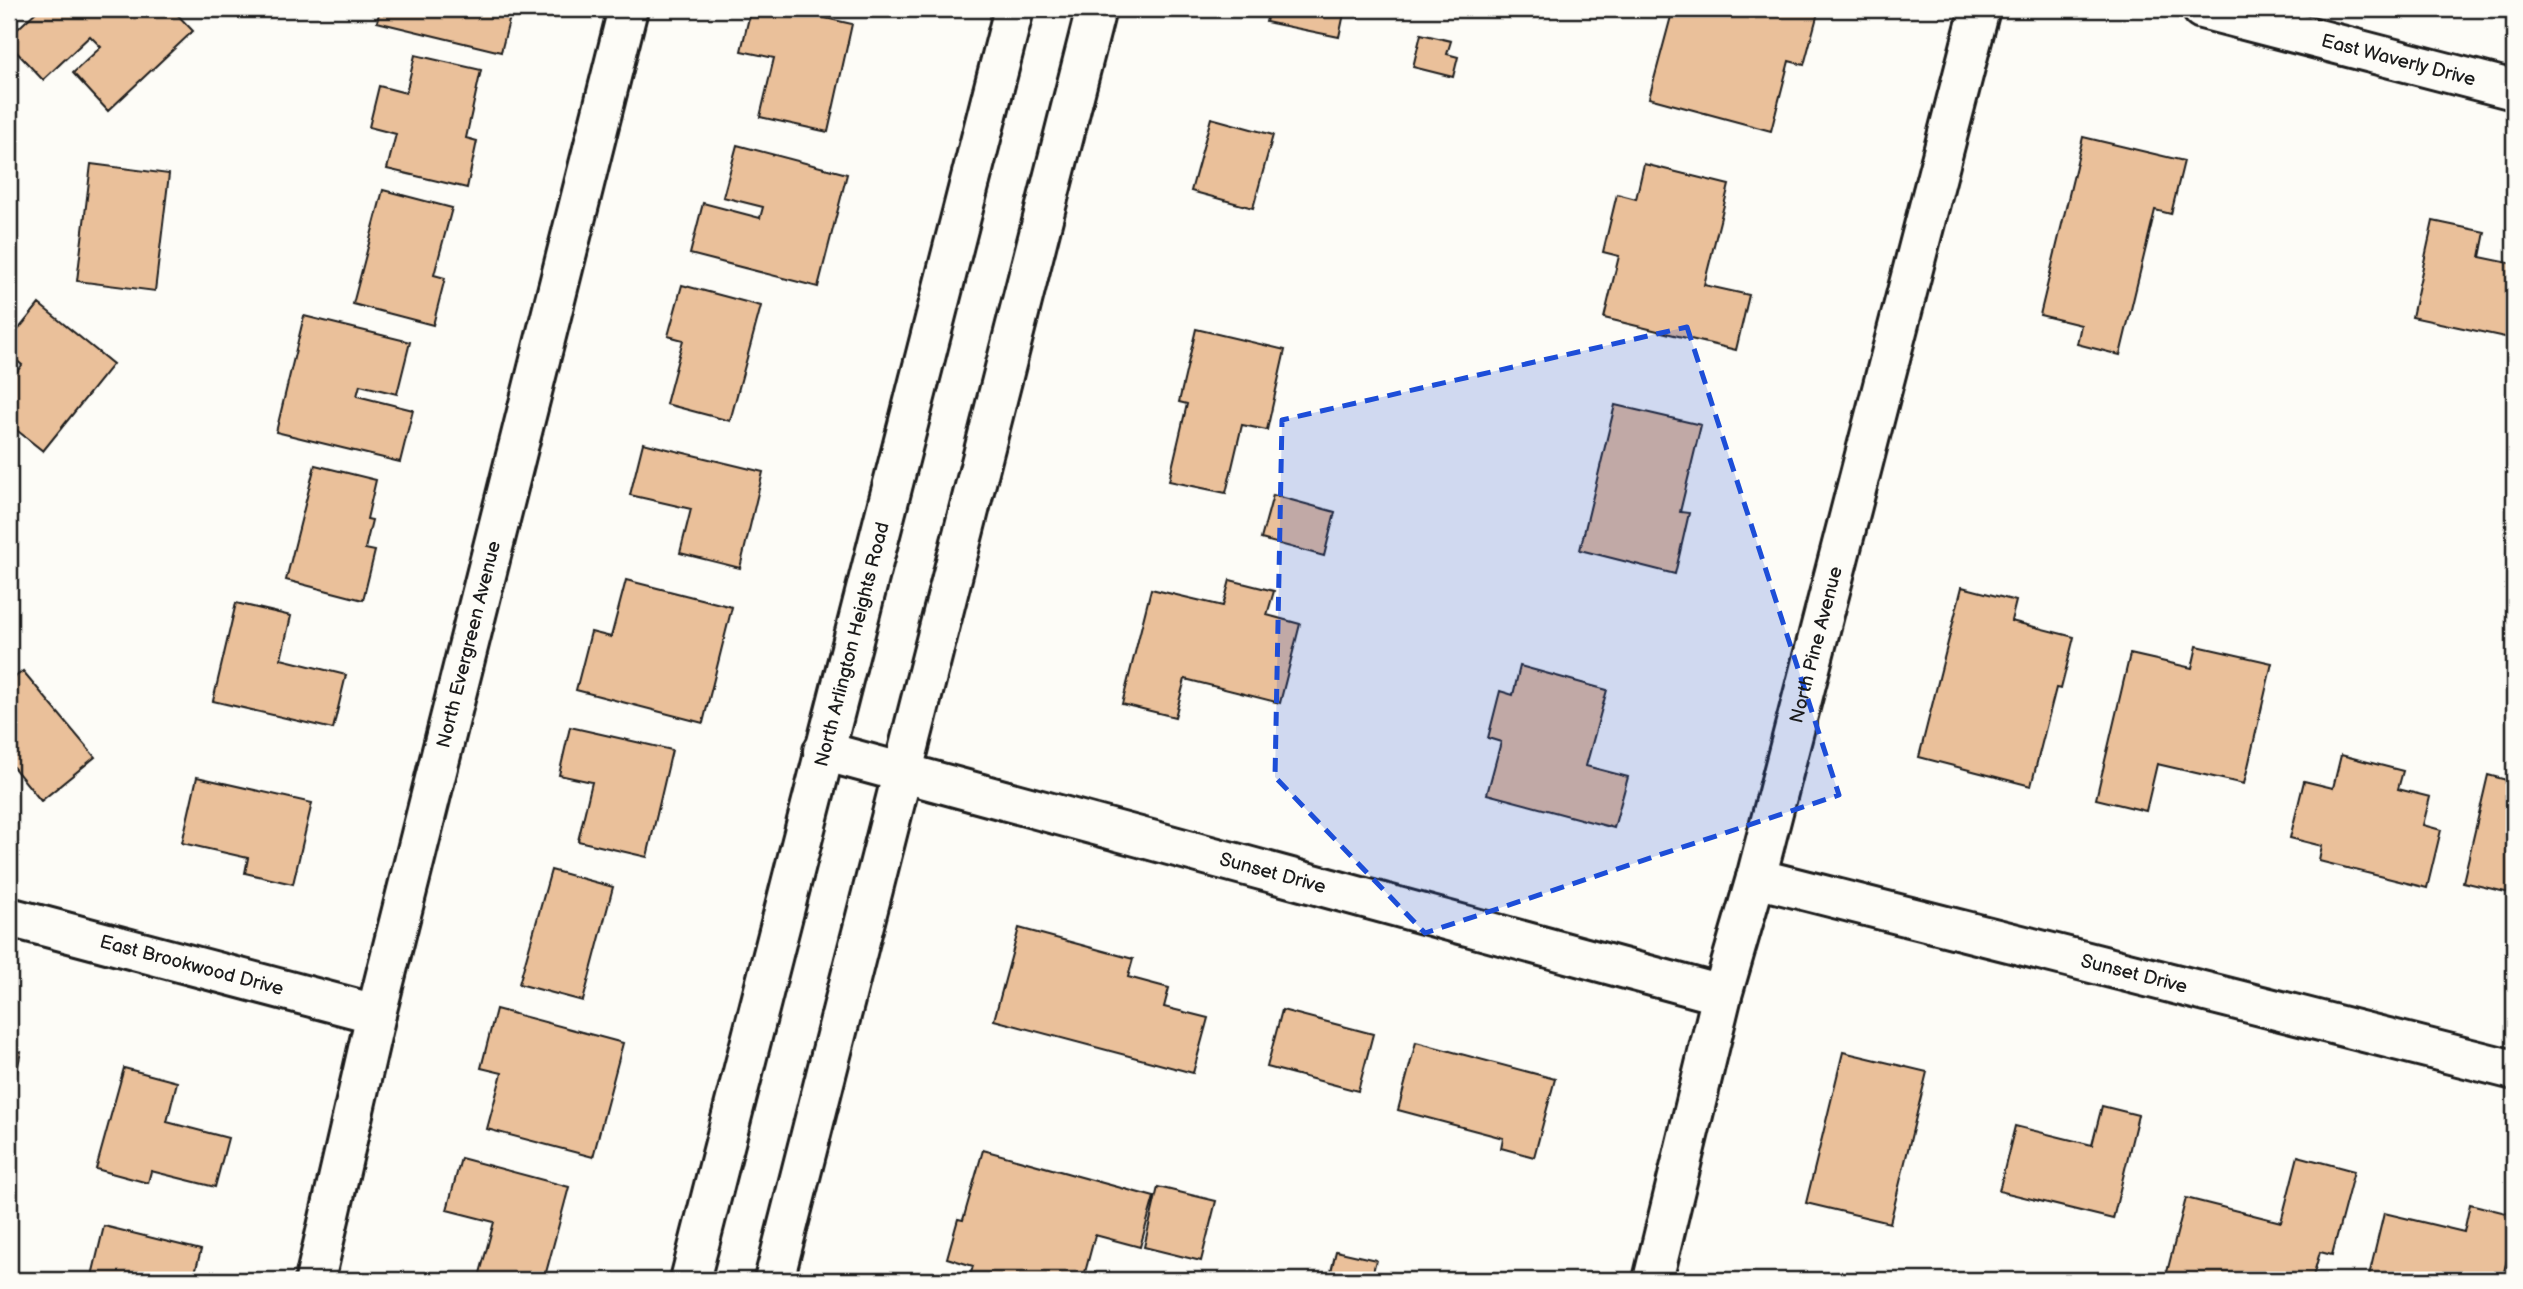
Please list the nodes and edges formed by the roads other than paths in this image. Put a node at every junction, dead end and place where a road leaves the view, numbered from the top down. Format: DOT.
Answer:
graph roads {
  1 [pos="628,9"];
  2 [pos="1014,9"];
  3 [pos="1096,9"];
  4 [pos="1980,9"];
  5 [pos="2202,9"];
  6 [pos="2514,90"];
  7 [pos="824,751"];
  8 [pos="902,772"];
  9 [pos="1756,878"];
  10 [pos="9,917"];
  11 [pos="1722,995"];
  12 [pos="376,1014"];
  13 [pos="2514,1070"];
  14 [pos="315,1280"];
  15 [pos="690,1280"];
  16 [pos="774,1280"];
  17 [pos="1653,1280"];
  1 -- 12 [label="street, North Evergreen Avenue"];
  2 -- 7 [label="street, North Arlington Heights Road"];
  3 -- 8 [label="street"];
  4 -- 9 [label="street, North Pine Avenue"];
  5 -- 6 [label="street, East Waverly Drive"];
  7 -- 8 [label="street, Sunset Drive"];
  7 -- 15 [label="street, North Arlington Heights Road"];
  8 -- 11 [label="street, Sunset Drive"];
  8 -- 16 [label="street"];
  9 -- 11 [label="street, North Pine Avenue"];
  9 -- 13 [label="street, Sunset Drive"];
  10 -- 12 [label="street, East Brookwood Drive"];
  11 -- 17 [label="street, North Pine Avenue"];
  12 -- 14 [label="street, North Evergreen Avenue"];
}
